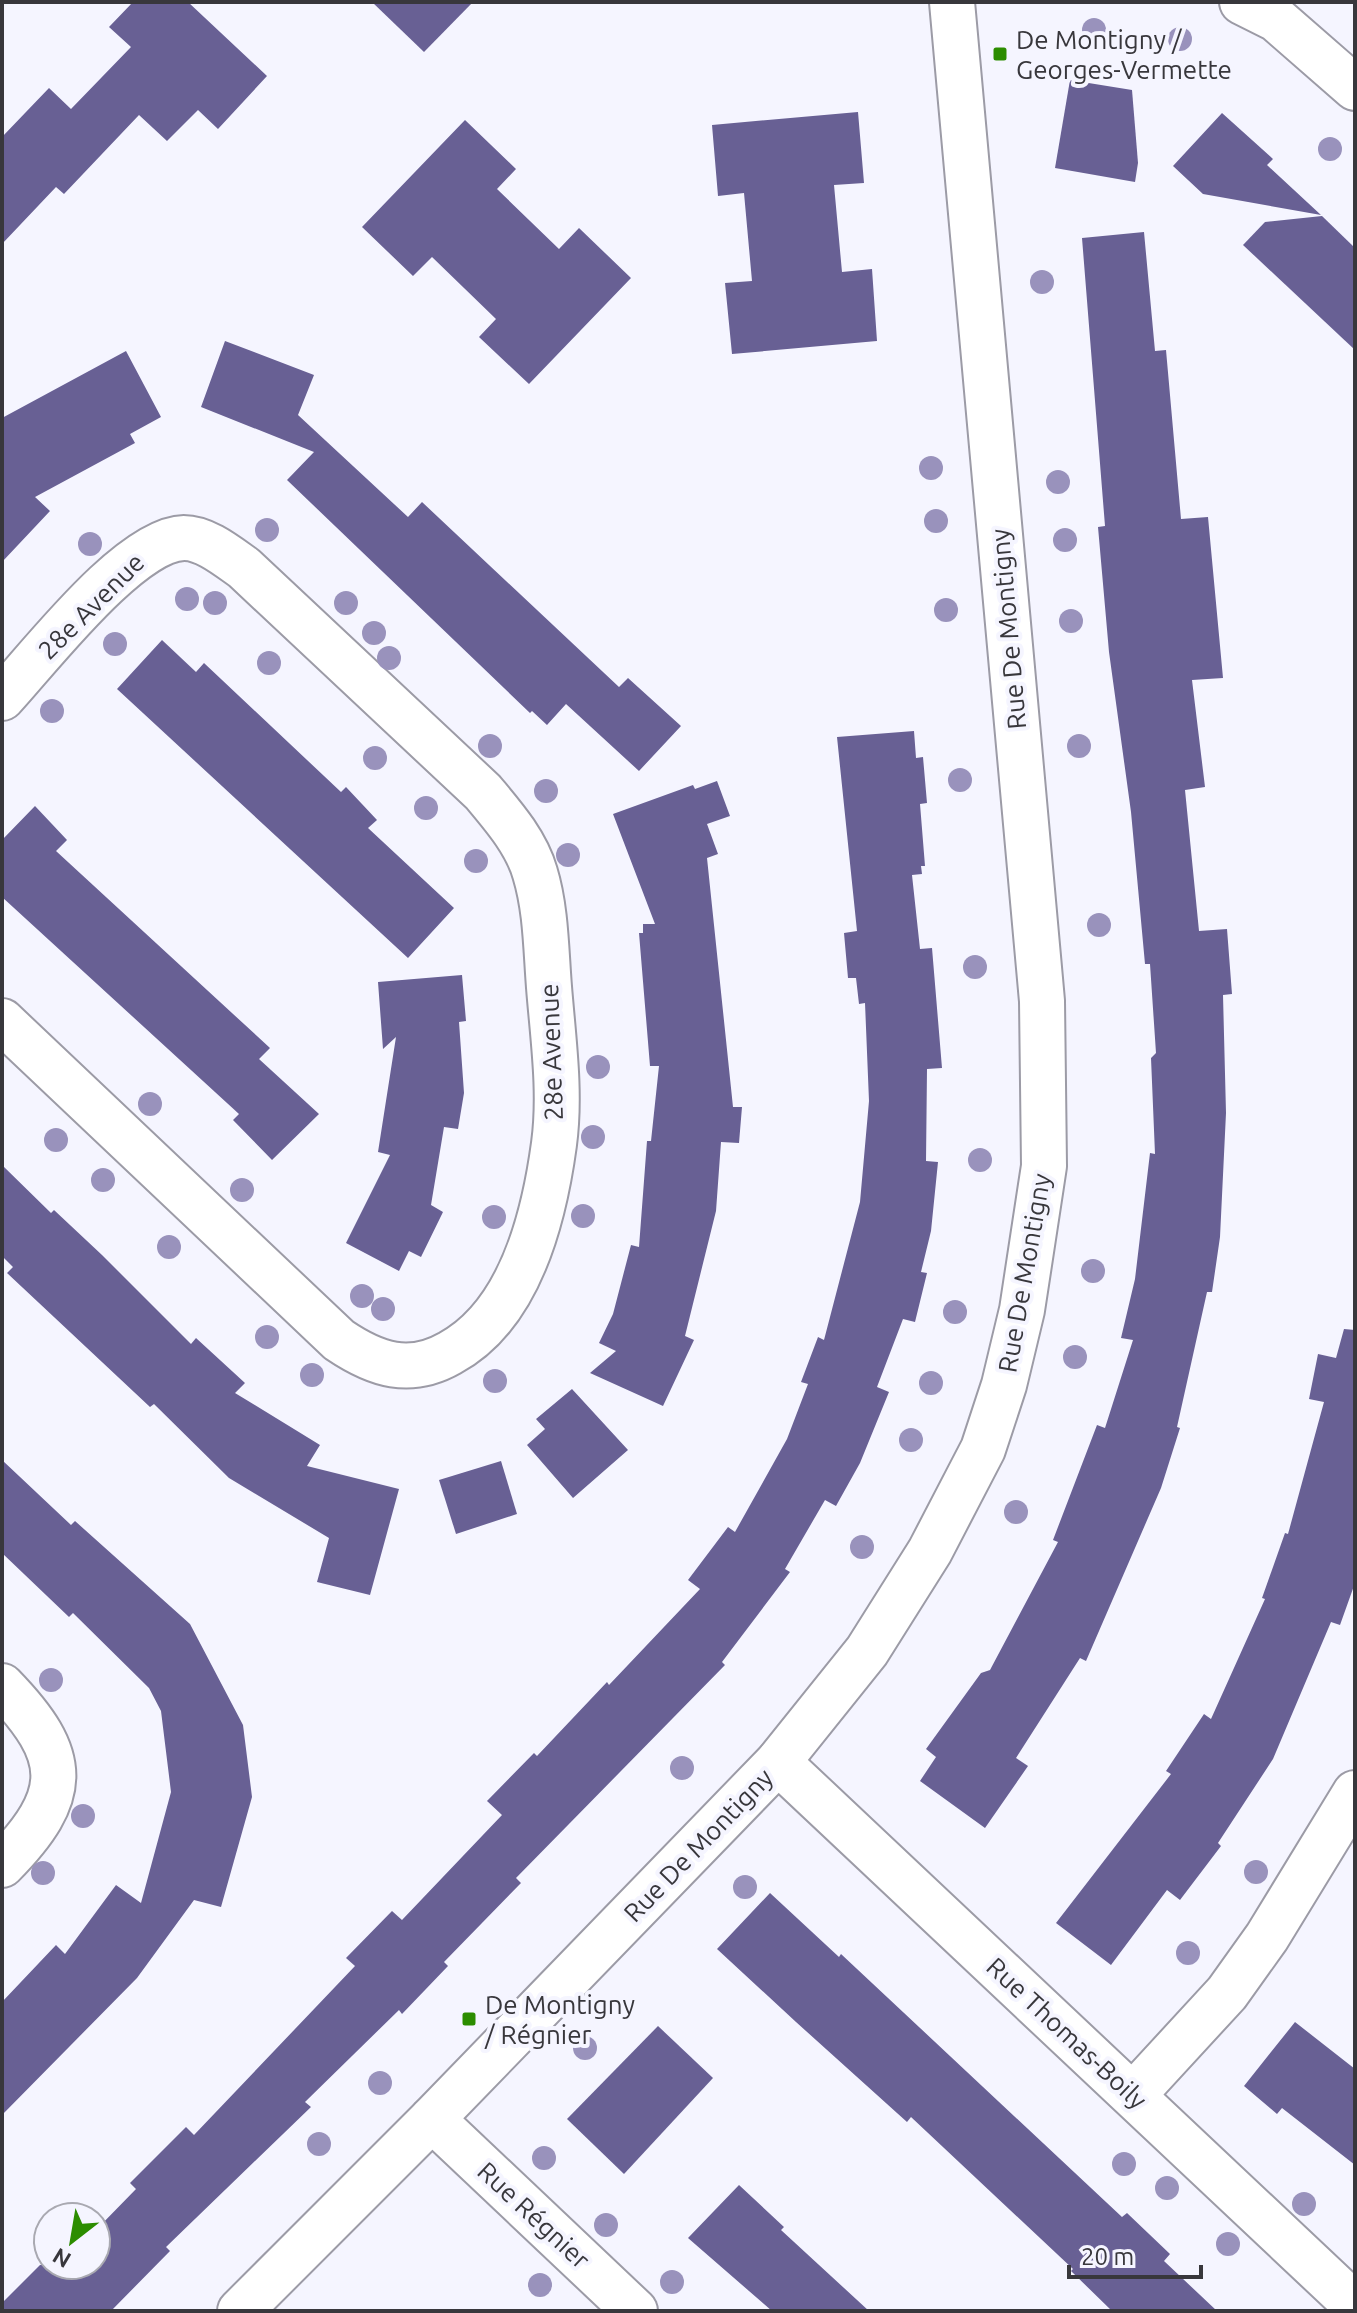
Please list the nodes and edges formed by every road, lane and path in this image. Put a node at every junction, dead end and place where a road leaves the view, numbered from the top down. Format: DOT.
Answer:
graph roads {
  1 [pos="952,2"];
  2 [pos="1242,2"];
  3 [pos="1355,88"];
  4 [pos="2,698"];
  5 [pos="2,1021"];
  6 [pos="2,1686"];
  7 [pos="778,1762"];
  8 [pos="1355,1793"];
  9 [pos="2,1865"];
  10 [pos="1134,2094"];
  11 [pos="432,2119"];
  12 [pos="1355,2305"];
  13 [pos="240,2311"];
  14 [pos="635,2311"];
  1 -- 7 [label="street, Rue De Montigny"];
  2 -- 3 [label="street"];
  4 -- 5 [label="street, 28e Avenue"];
  6 -- 9 [label="street"];
  7 -- 10 [label="street, Rue Thomas-Boily"];
  7 -- 11 [label="street, Rue De Montigny"];
  8 -- 10 [label="street"];
  10 -- 12 [label="street, Rue Thomas-Boily"];
  11 -- 13 [label="street, Rue De Montigny"];
  11 -- 14 [label="street, Rue Régnier"];
}
